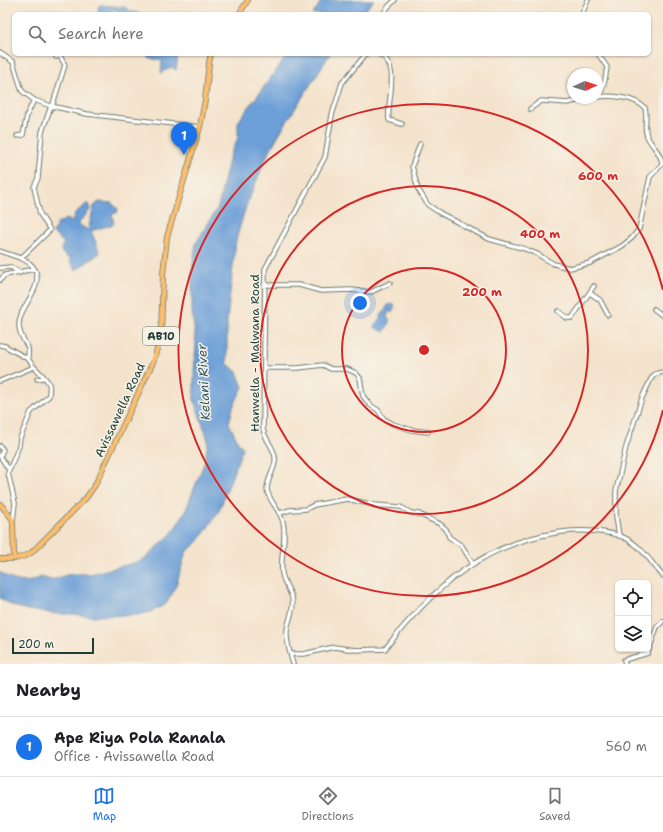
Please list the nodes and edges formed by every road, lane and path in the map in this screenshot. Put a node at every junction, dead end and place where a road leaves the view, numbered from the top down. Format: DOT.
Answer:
graph roads {
  1 [pos="248,0"];
  2 [pos="396,0"];
  3 [pos="588,0"];
  4 [pos="239,12"];
  5 [pos="385,12"];
  6 [pos="583,12"];
  7 [pos="0,52"];
  8 [pos="211,56"];
  9 [pos="364,56"];
  10 [pos="381,56"];
  11 [pos="599,56"];
  12 [pos="56,57"];
  13 [pos="603,85"];
  14 [pos="603,96"];
  15 [pos="34,100"];
  16 [pos="567,103"];
  17 [pos="51,106"];
  18 [pos="530,109"];
  19 [pos="402,124"];
  20 [pos="200,127"];
  21 [pos="17,136"];
  22 [pos="420,144"];
  23 [pos="0,251"];
  24 [pos="21,258"];
  25 [pos="0,268"];
  26 [pos="34,269"];
  27 [pos="20,273"];
  28 [pos="0,280"];
  29 [pos="390,283"];
  30 [pos="264,285"];
  31 [pos="594,286"];
  32 [pos="590,293"];
  33 [pos="654,309"];
  34 [pos="558,311"];
  35 [pos="608,315"];
  36 [pos="663,316"];
  37 [pos="0,345"];
  38 [pos="28,359"];
  39 [pos="34,367"];
  40 [pos="264,368"];
  41 [pos="663,372"];
  42 [pos="43,378"];
  43 [pos="37,379"];
  44 [pos="0,381"];
  45 [pos="428,432"];
  46 [pos="0,446"];
  47 [pos="9,470"];
  48 [pos="0,504"];
  49 [pos="280,513"];
  50 [pos="13,522"];
  51 [pos="619,536"];
  52 [pos="0,559"];
  53 [pos="14,559"];
  54 [pos="473,564"];
  55 [pos="663,576"];
  56 [pos="663,621"];
  57 [pos="291,654"];
  58 [pos="293,664"];
  59 [pos="625,664"];
  1 -- 4 [label="main road"];
  2 -- 5 [label="street"];
  3 -- 6 [label="street"];
  7 -- 15 [label="street"];
  8 -- 20 [label="main road, Avissawella Road / AB10"];
  9 -- 30 [label="street, Hanwella - Malwana Road"];
  10 -- 19 [label="street"];
  11 -- 13 [label="street"];
  12 -- 17 [label="street"];
  14 -- 22 [label="street"];
  15 -- 17 [label="street"];
  15 -- 21 [label="street"];
  16 -- 18 [label="street"];
  17 -- 20 [label="street"];
  17 -- 24 [label="street"];
  20 -- 53 [label="main road, Avissawella Road / AB10"];
  23 -- 24 [label="street"];
  24 -- 26 [label="street"];
  25 -- 27 [label="street"];
  26 -- 27 [label="street"];
  26 -- 38 [label="street"];
  27 -- 28 [label="street"];
  29 -- 30 [label="street"];
  30 -- 40 [label="street, Hanwella - Malwana Road"];
  31 -- 32 [label="street"];
  32 -- 34 [label="street"];
  32 -- 35 [label="street"];
  33 -- 36 [label="street"];
  37 -- 38 [label="street"];
  38 -- 39 [label="street"];
  39 -- 42 [label="street"];
  39 -- 44 [label="street"];
  40 -- 45 [label="street"];
  40 -- 49 [label="street, Hanwella - Malwana Road"];
  41 -- 51 [label="street"];
  42 -- 43 [label="street"];
  42 -- 47 [label="street"];
  46 -- 47 [label="street"];
  47 -- 50 [label="street"];
  48 -- 50 [label="main road"];
  49 -- 54 [label="street"];
  49 -- 57 [label="street, Hanwella - Malwana Road"];
  50 -- 53 [label="main road"];
  51 -- 54 [label="street"];
  51 -- 55 [label="street"];
  52 -- 53 [label="main road, Avissawella Road / AB10"];
  54 -- 57 [label="street"];
  56 -- 59 [label="street"];
  57 -- 58 [label="street, Hanwella - Malwana Road"];
}
